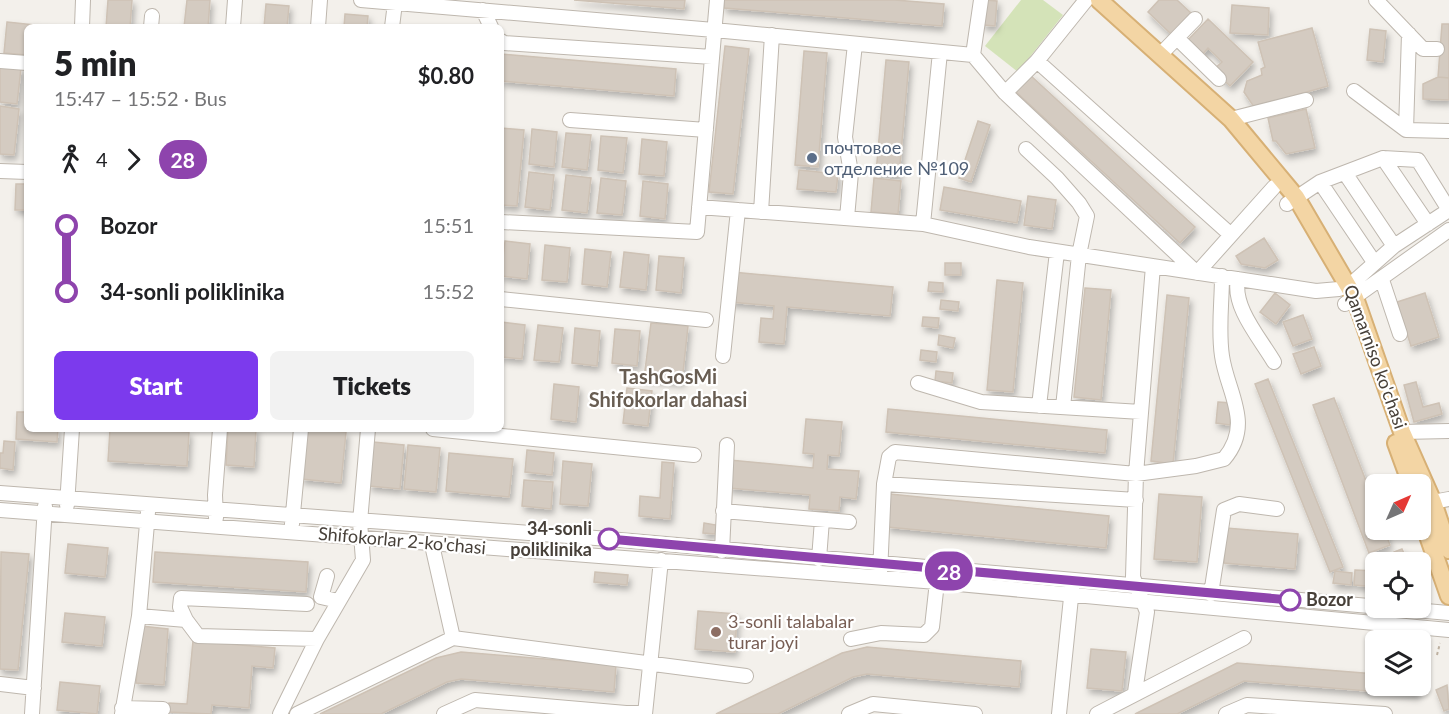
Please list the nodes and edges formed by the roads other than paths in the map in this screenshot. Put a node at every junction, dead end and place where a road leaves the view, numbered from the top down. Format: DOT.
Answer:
graph roads {
  1 [pos="83,0"];
  2 [pos="235,0"];
  3 [pos="320,0"];
  4 [pos="361,0"];
  5 [pos="717,0"];
  6 [pos="981,0"];
  7 [pos="1086,0"];
  8 [pos="1099,0"];
  9 [pos="1376,0"];
  10 [pos="395,3"];
  11 [pos="483,10"];
  12 [pos="1195,19"];
  13 [pos="82,24"];
  14 [pos="233,24"];
  15 [pos="318,24"];
  16 [pos="392,24"];
  17 [pos="490,24"];
  18 [pos="714,30"];
  19 [pos="1409,34"];
  20 [pos="772,35"];
  21 [pos="1177,38"];
  22 [pos="504,44"];
  23 [pos="855,44"];
  24 [pos="1437,49"];
  25 [pos="940,52"];
  26 [pos="973,55"];
  27 [pos="1160,55"];
  28 [pos="712,57"];
  29 [pos="1037,60"];
  30 [pos="0,61"];
  31 [pos="24,63"];
  32 [pos="1219,79"];
  33 [pos="1354,91"];
  34 [pos="1005,93"];
  35 [pos="1306,100"];
  36 [pos="1231,118"];
  37 [pos="570,120"];
  38 [pos="706,130"];
  39 [pos="1406,130"];
  40 [pos="1449,131"];
  41 [pos="1026,149"];
  42 [pos="1383,158"];
  43 [pos="0,171"];
  44 [pos="24,172"];
  45 [pos="1345,173"];
  46 [pos="1320,182"];
  47 [pos="1274,187"];
  48 [pos="1291,201"];
  49 [pos="699,207"];
  50 [pos="738,210"];
  51 [pos="761,212"];
  52 [pos="847,218"];
  53 [pos="504,222"];
  54 [pos="923,224"];
  55 [pos="1428,224"];
  56 [pos="1449,230"];
  57 [pos="1231,236"];
  58 [pos="1394,246"];
  59 [pos="1057,252"];
  60 [pos="1079,255"];
  61 [pos="1374,262"];
  62 [pos="1153,266"];
  63 [pos="1197,273"];
  64 [pos="1222,276"];
  65 [pos="1238,279"];
  66 [pos="1382,280"];
  67 [pos="1347,294"];
  68 [pos="504,299"];
  69 [pos="706,320"];
  70 [pos="1400,334"];
  71 [pos="723,357"];
  72 [pos="1274,362"];
  73 [pos="918,382"];
  74 [pos="1039,405"];
  75 [pos="1064,407"];
  76 [pos="1141,412"];
  77 [pos="1449,431"];
  78 [pos="72,432"];
  79 [pos="220,432"];
  80 [pos="301,432"];
  81 [pos="368,432"];
  82 [pos="464,432"];
  83 [pos="1402,432"];
  84 [pos="727,445"];
  85 [pos="693,455"];
  86 [pos="1136,474"];
  87 [pos="1408,474"];
  88 [pos="884,484"];
  89 [pos="0,493"];
  90 [pos="45,496"];
  91 [pos="67,497"];
  92 [pos="1136,500"];
  93 [pos="149,504"];
  94 [pos="1434,504"];
  95 [pos="1277,508"];
  96 [pos="0,510"];
  97 [pos="216,510"];
  98 [pos="723,511"];
  99 [pos="44,513"];
  100 [pos="66,514"];
  101 [pos="292,517"];
  102 [pos="822,520"];
  103 [pos="146,521"];
  104 [pos="360,522"];
  105 [pos="849,522"];
  106 [pos="216,526"];
  107 [pos="291,532"];
  108 [pos="362,538"];
  109 [pos="432,545"];
  110 [pos="1449,550"];
  111 [pos="722,551"];
  112 [pos="819,559"];
  113 [pos="661,560"];
  114 [pos="880,572"];
  115 [pos="327,576"];
  116 [pos="937,582"];
  117 [pos="1136,587"];
  118 [pos="1072,588"];
  119 [pos="1210,594"];
  120 [pos="1449,596"];
  121 [pos="338,601"];
  122 [pos="1142,602"];
  123 [pos="306,604"];
  124 [pos="1449,614"];
  125 [pos="139,616"];
  126 [pos="186,620"];
  127 [pos="1445,635"];
  128 [pos="453,638"];
  129 [pos="1244,638"];
  130 [pos="317,639"];
  131 [pos="851,639"];
  132 [pos="651,662"];
  133 [pos="746,676"];
  134 [pos="0,684"];
  135 [pos="34,688"];
  136 [pos="1136,692"];
  137 [pos="163,709"];
  138 [pos="122,711"];
  139 [pos="1302,712"];
  140 [pos="1321,712"];
  141 [pos="645,713"];
  142 [pos="32,714"];
  143 [pos="280,714"];
  144 [pos="297,714"];
  145 [pos="444,714"];
  146 [pos="849,714"];
  147 [pos="975,714"];
  148 [pos="1059,714"];
  149 [pos="1097,714"];
  150 [pos="1226,714"];
  151 [pos="1374,714"];
  152 [pos="1385,714"];
  1 -- 13 [label="street"];
  2 -- 14 [label="street"];
  3 -- 15 [label="street"];
  4 -- 10 [label="street"];
  5 -- 18 [label="street"];
  6 -- 26 [label="street"];
  7 -- 29 [label="street"];
  7 -- 47 [label="main road, Qamarniso ko'chasi"];
  8 -- 27 [label="main road, Qamarniso ko'chasi"];
  9 -- 19 [label="street"];
  10 -- 11 [label="street"];
  10 -- 16 [label="street"];
  11 -- 17 [label="street"];
  11 -- 18 [label="street"];
  12 -- 21 [label="street"];
  18 -- 20 [label="street"];
  18 -- 28 [label="street"];
  19 -- 24 [label="street"];
  19 -- 39 [label="street"];
  20 -- 23 [label="street"];
  20 -- 51 [label="street"];
  21 -- 27 [label="street"];
  21 -- 32 [label="street"];
  22 -- 28 [label="street"];
  23 -- 25 [label="street"];
  23 -- 52 [label="street"];
  25 -- 26 [label="street"];
  25 -- 54 [label="street"];
  26 -- 34 [label="street"];
  27 -- 36 [label="main road, Qamarniso ko'chasi"];
  28 -- 38 [label="street"];
  29 -- 34 [label="street"];
  29 -- 57 [label="street"];
  30 -- 31 [label="street"];
  33 -- 39 [label="street"];
  34 -- 63 [label="street"];
  35 -- 36 [label="street"];
  36 -- 48 [label="main road, Qamarniso ko'chasi"];
  37 -- 38 [label="street"];
  38 -- 49 [label="street"];
  39 -- 40 [label="street"];
  41 -- 60 [label="street"];
  42 -- 45 [label="street"];
  42 -- 55 [label="street"];
  42 -- 55 [label="street"];
  43 -- 44 [label="street"];
  45 -- 46 [label="street"];
  45 -- 58 [label="street"];
  46 -- 48 [label="street"];
  46 -- 61 [label="street"];
  47 -- 48 [label="main road, Qamarniso ko'chasi"];
  47 -- 57 [label="street"];
  48 -- 67 [label="main road, Qamarniso ko'chasi"];
  49 -- 50 [label="street"];
  49 -- 53 [label="street"];
  50 -- 51 [label="street"];
  50 -- 71 [label="street"];
  51 -- 52 [label="street"];
  52 -- 54 [label="street"];
  54 -- 59 [label="street"];
  55 -- 58 [label="street"];
  56 -- 66 [label="street"];
  57 -- 63 [label="street"];
  58 -- 61 [label="street"];
  59 -- 60 [label="street"];
  59 -- 74 [label="street"];
  60 -- 62 [label="street"];
  60 -- 75 [label="street"];
  61 -- 67 [label="street"];
  62 -- 63 [label="street"];
  62 -- 76 [label="street"];
  63 -- 64 [label="street"];
  64 -- 65 [label="street"];
  64 -- 86 [label="street"];
  65 -- 67 [label="street"];
  65 -- 72 [label="street"];
  66 -- 67 [label="street"];
  66 -- 70 [label="street"];
  67 -- 83 [label="main road, Qamarniso ko'chasi"];
  67 -- 87 [label="main road, Qamarniso ko'chasi"];
  68 -- 69 [label="street"];
  73 -- 74 [label="street"];
  74 -- 75 [label="street"];
  75 -- 76 [label="street"];
  76 -- 86 [label="street"];
  77 -- 83 [label="street"];
  78 -- 91 [label="street"];
  79 -- 97 [label="street"];
  80 -- 101 [label="street"];
  81 -- 104 [label="street"];
  82 -- 85 [label="street"];
  83 -- 94 [label="main road, Qamarniso ko'chasi"];
  84 -- 98 [label="street"];
  86 -- 88 [label="street"];
  86 -- 92 [label="street"];
  88 -- 92 [label="street"];
  88 -- 114 [label="street"];
  89 -- 90 [label="street, Shifokorlar 2-ko'chasi"];
  90 -- 91 [label="street, Shifokorlar 2-ko'chasi"];
  90 -- 99 [label="street"];
  91 -- 93 [label="street, Shifokorlar 2-ko'chasi"];
  91 -- 100 [label="street"];
  92 -- 117 [label="street"];
  93 -- 97 [label="street, Shifokorlar 2-ko'chasi"];
  93 -- 103 [label="street"];
  94 -- 110 [label="main road, Qamarniso ko'chasi"];
  94 -- 120 [label="main road, Qamarniso ko'chasi"];
  95 -- 119 [label="street"];
  96 -- 99 [label="street, Shifokorlar 2-ko'chasi"];
  97 -- 101 [label="street, Shifokorlar 2-ko'chasi"];
  97 -- 106 [label="street"];
  98 -- 102 [label="street"];
  98 -- 111 [label="street"];
  99 -- 100 [label="street, Shifokorlar 2-ko'chasi"];
  99 -- 135 [label="street"];
  100 -- 103 [label="street, Shifokorlar 2-ko'chasi"];
  101 -- 104 [label="street, Shifokorlar 2-ko'chasi"];
  101 -- 107 [label="street"];
  102 -- 105 [label="street"];
  102 -- 112 [label="street"];
  103 -- 106 [label="street, Shifokorlar 2-ko'chasi"];
  103 -- 125 [label="street"];
  104 -- 108 [label="street"];
  104 -- 111 [label="street, Shifokorlar 2-ko'chasi"];
  106 -- 107 [label="street, Shifokorlar 2-ko'chasi"];
  107 -- 108 [label="street, Shifokorlar 2-ko'chasi"];
  108 -- 109 [label="street, Shifokorlar 2-ko'chasi"];
  108 -- 121 [label="street"];
  109 -- 113 [label="street, Shifokorlar 2-ko'chasi"];
  109 -- 128 [label="street"];
  111 -- 112 [label="street, Shifokorlar 2-ko'chasi"];
  112 -- 114 [label="street, Shifokorlar 2-ko'chasi"];
  113 -- 114 [label="street, Shifokorlar 2-ko'chasi"];
  113 -- 132 [label="street"];
  114 -- 116 [label="street, Shifokorlar 2-ko'chasi"];
  114 -- 118 [label="street, Shifokorlar 2-ko'chasi"];
  115 -- 121 [label="street"];
  116 -- 118 [label="street, Shifokorlar 2-ko'chasi"];
  116 -- 131 [label="street"];
  117 -- 118 [label="street, Shifokorlar 2-ko'chasi"];
  117 -- 119 [label="street, Shifokorlar 2-ko'chasi"];
  117 -- 122 [label="street"];
  118 -- 122 [label="street, Shifokorlar 2-ko'chasi"];
  118 -- 148 [label="street"];
  119 -- 124 [label="street, Shifokorlar 2-ko'chasi"];
  121 -- 130 [label="street"];
  122 -- 127 [label="street, Shifokorlar 2-ko'chasi"];
  122 -- 136 [label="street"];
  123 -- 126 [label="street"];
  125 -- 126 [label="street"];
  125 -- 138 [label="street"];
  126 -- 130 [label="street"];
  128 -- 132 [label="street"];
  128 -- 144 [label="street"];
  129 -- 136 [label="street"];
  130 -- 143 [label="street"];
  132 -- 133 [label="street"];
  132 -- 141 [label="street"];
  134 -- 135 [label="street"];
  135 -- 142 [label="street"];
  136 -- 149 [label="street"];
  137 -- 138 [label="street"];
  139 -- 140 [label="street"];
  139 -- 150 [label="street"];
  140 -- 151 [label="street"];
  141 -- 145 [label="street"];
  146 -- 147 [label="street"];
  151 -- 152 [label="street"];
}
